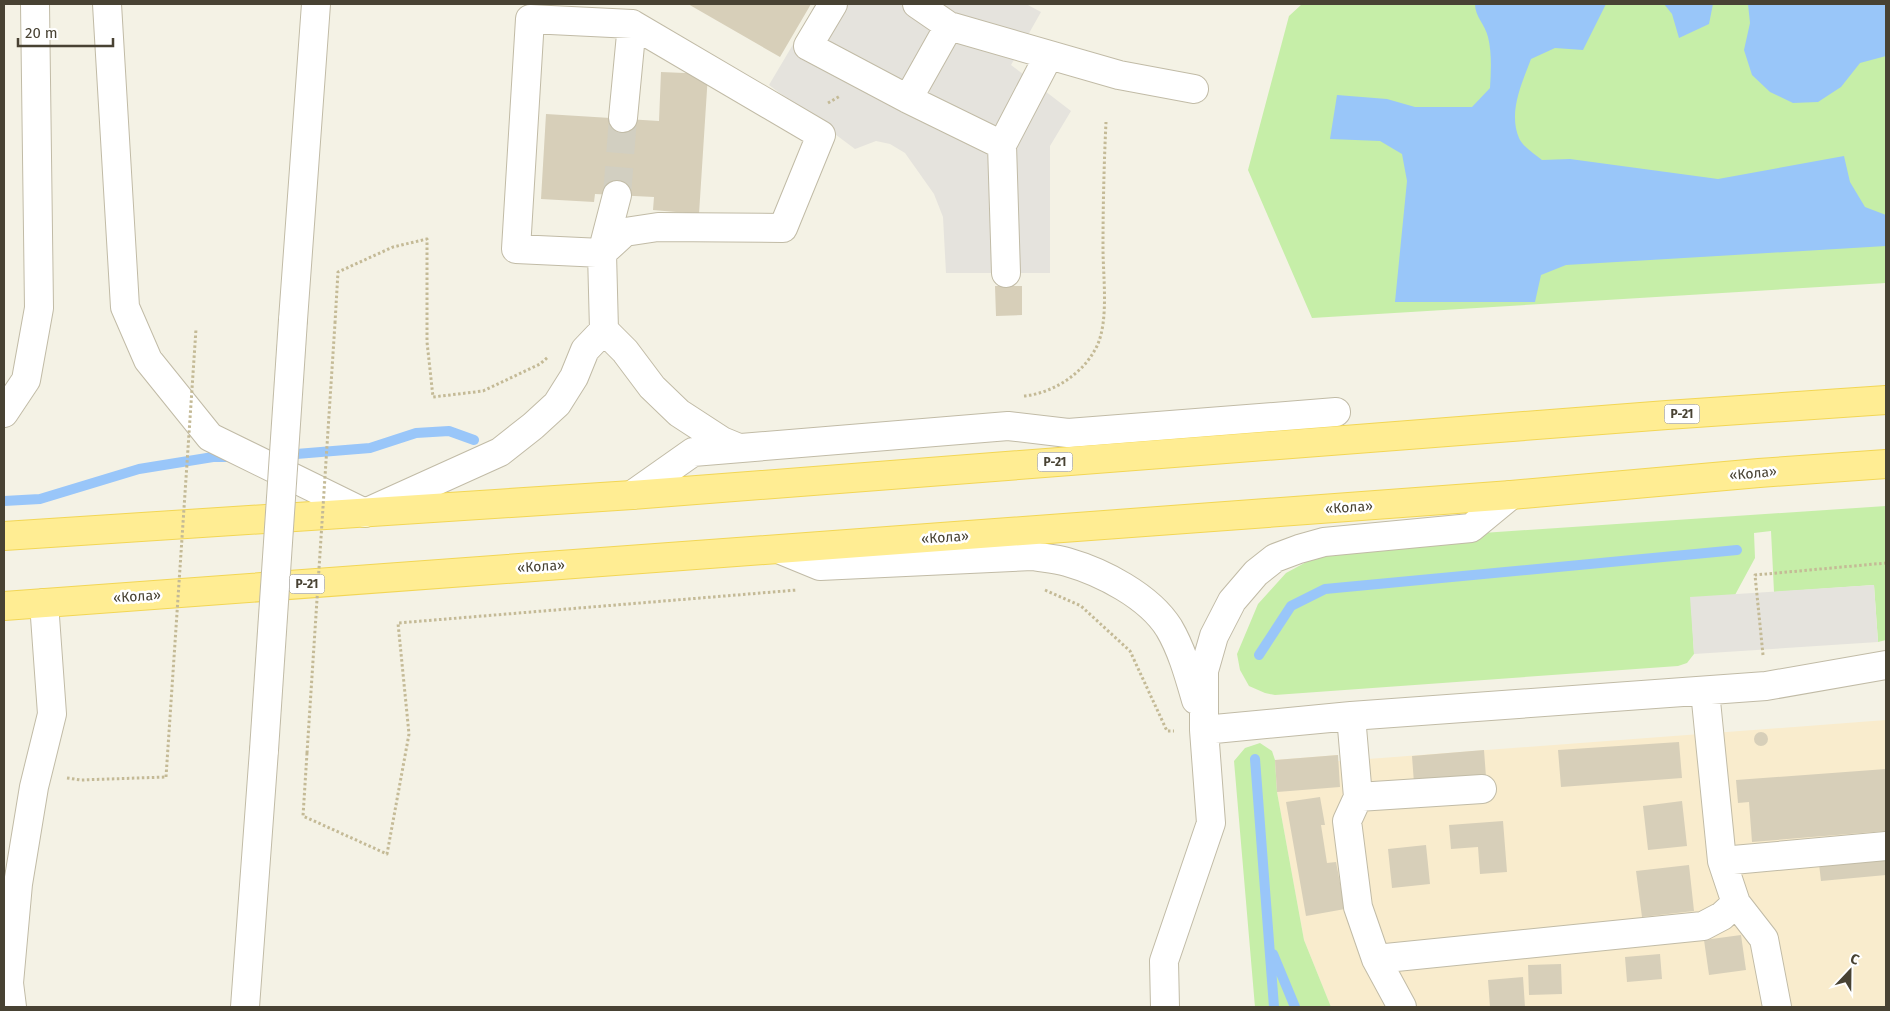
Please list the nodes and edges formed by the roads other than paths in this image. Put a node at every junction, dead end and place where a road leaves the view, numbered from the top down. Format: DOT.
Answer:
graph roads {
  1 [pos="35,4"];
  2 [pos="107,4"];
  3 [pos="316,4"];
  4 [pos="832,4"];
  5 [pos="917,4"];
  6 [pos="632,24"];
  7 [pos="949,26"];
  8 [pos="1050,55"];
  9 [pos="1194,89"];
  10 [pos="908,100"];
  11 [pos="623,118"];
  12 [pos="1002,145"];
  13 [pos="617,195"];
  14 [pos="602,253"];
  15 [pos="1006,273"];
  16 [pos="604,330"];
  17 [pos="1886,400"];
  18 [pos="1336,412"];
  19 [pos="4,413"];
  20 [pos="739,448"];
  21 [pos="1886,464"];
  22 [pos="632,494"];
  23 [pos="1511,495"];
  24 [pos="365,513"];
  25 [pos="4,536"];
  26 [pos="781,550"];
  27 [pos="44,603"];
  28 [pos="4,606"];
  29 [pos="1886,665"];
  30 [pos="1704,691"];
  31 [pos="1351,716"];
  32 [pos="1204,730"];
  33 [pos="1482,789"];
  34 [pos="1358,797"];
  35 [pos="1886,846"];
  36 [pos="1722,861"];
  37 [pos="1736,903"];
  38 [pos="1376,959"];
  39 [pos="12,1007"];
  40 [pos="245,1007"];
  41 [pos="1165,1007"];
  42 [pos="1402,1007"];
  43 [pos="1777,1007"];
  1 -- 19 [label="street"];
  2 -- 24 [label="street"];
  3 -- 40 [label="street, bridge"];
  4 -- 10 [label="street"];
  5 -- 7 [label="street"];
  6 -- 11 [label="street"];
  6 -- 14 [label="street"];
  6 -- 14 [label="street"];
  7 -- 8 [label="street"];
  7 -- 10 [label="street"];
  8 -- 9 [label="street"];
  8 -- 12 [label="street"];
  10 -- 12 [label="street"];
  12 -- 15 [label="street"];
  13 -- 14 [label="street"];
  14 -- 16 [label="street"];
  16 -- 20 [label="street"];
  16 -- 24 [label="street"];
  17 -- 22 [label="main road, Р-21"];
  18 -- 20 [label="street"];
  20 -- 22 [label="street"];
  21 -- 23 [label="main road, «Кола» / Р-21"];
  22 -- 24 [label="main road, Р-21"];
  23 -- 26 [label="main road, «Кола» / Р-21"];
  23 -- 32 [label="street"];
  24 -- 25 [label="main road, Р-21"];
  26 -- 27 [label="main road, «Кола» / Р-21"];
  26 -- 32 [label="street"];
  27 -- 28 [label="main road, «Кола» / Р-21"];
  27 -- 39 [label="street"];
  29 -- 30 [label="street"];
  30 -- 31 [label="street"];
  30 -- 36 [label="street"];
  31 -- 32 [label="street"];
  31 -- 34 [label="street"];
  32 -- 41 [label="street"];
  33 -- 34 [label="street"];
  34 -- 38 [label="street"];
  35 -- 36 [label="street"];
  36 -- 37 [label="street"];
  37 -- 38 [label="street"];
  37 -- 43 [label="street"];
  38 -- 42 [label="street"];
}
